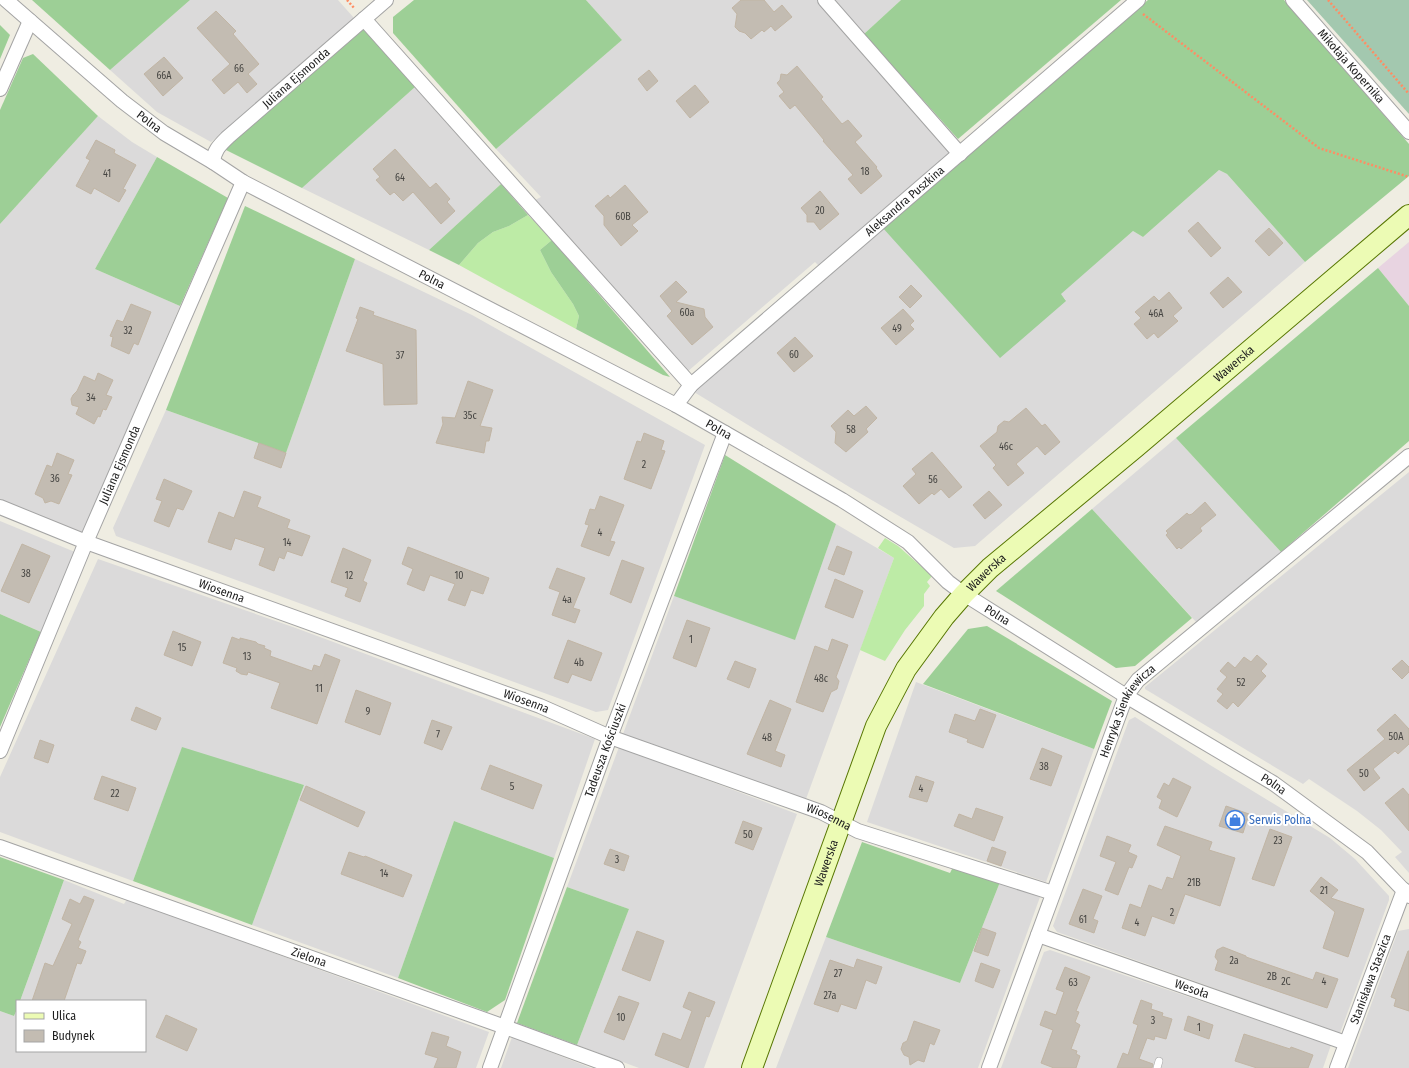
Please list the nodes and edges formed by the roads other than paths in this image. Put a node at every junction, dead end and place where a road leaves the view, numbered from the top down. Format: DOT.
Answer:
graph roads {
  1 [pos="6,0"];
  2 [pos="386,0"];
  3 [pos="825,0"];
  4 [pos="1293,0"];
  5 [pos="1134,3"];
  6 [pos="364,19"];
  7 [pos="30,22"];
  8 [pos="0,89"];
  9 [pos="1409,132"];
  10 [pos="960,154"];
  11 [pos="213,162"];
  12 [pos="243,182"];
  13 [pos="1409,215"];
  14 [pos="691,385"];
  15 [pos="676,405"];
  16 [pos="725,433"];
  17 [pos="1409,456"];
  18 [pos="0,507"];
  19 [pos="86,542"];
  20 [pos="964,594"];
  21 [pos="1126,696"];
  22 [pos="610,737"];
  23 [pos="0,750"];
  24 [pos="842,822"];
  25 [pos="0,847"];
  26 [pos="1053,893"];
  27 [pos="1406,893"];
  28 [pos="1038,935"];
  29 [pos="505,1027"];
  30 [pos="1346,1043"];
  31 [pos="490,1068"];
  32 [pos="617,1068"];
  33 [pos="752,1068"];
  34 [pos="989,1068"];
  35 [pos="1337,1068"];
  1 -- 7 [label="street, Polna"];
  2 -- 6 [label="street, Juliana Ejsmonda"];
  3 -- 10 [label="street"];
  4 -- 9 [label="street, Mikołaja Kopernika"];
  5 -- 10 [label="street, Aleksandra Puszkina"];
  6 -- 11 [label="street, Juliana Ejsmonda"];
  6 -- 14 [label="street"];
  7 -- 8 [label="street"];
  7 -- 11 [label="street, Polna"];
  10 -- 14 [label="street, Aleksandra Puszkina"];
  11 -- 12 [label="street, Polna"];
  12 -- 15 [label="street, Polna"];
  12 -- 19 [label="street, Juliana Ejsmonda"];
  13 -- 20 [label="street, Wawerska"];
  14 -- 15 [label="street, Aleksandra Puszkina"];
  15 -- 16 [label="street, Polna"];
  16 -- 20 [label="street, Polna"];
  16 -- 22 [label="street, Tadeusza Kościuszki"];
  17 -- 21 [label="street, Henryka Sienkiewicza"];
  18 -- 19 [label="street, Wiosenna"];
  19 -- 22 [label="street, Wiosenna"];
  19 -- 23 [label="street, Juliana Ejsmonda"];
  20 -- 21 [label="street, Polna"];
  20 -- 24 [label="street, Wawerska"];
  21 -- 26 [label="street, Henryka Sienkiewicza"];
  21 -- 27 [label="street, Polna"];
  22 -- 24 [label="street, Wiosenna"];
  22 -- 29 [label="street, Tadeusza Kościuszki"];
  24 -- 26 [label="street, Wiosenna"];
  24 -- 33 [label="street, Wawerska"];
  25 -- 29 [label="street, Zielona"];
  26 -- 28 [label="street, Henryka Sienkiewicza"];
  27 -- 30 [label="street, Stanisława Staszica"];
  28 -- 30 [label="street, Wesoła"];
  28 -- 34 [label="street, Henryka Sienkiewicza"];
  29 -- 31 [label="street, Tadeusza Kościuszki"];
  29 -- 32 [label="street, Zielona"];
  30 -- 35 [label="street, Stanisława Staszica"];
}
